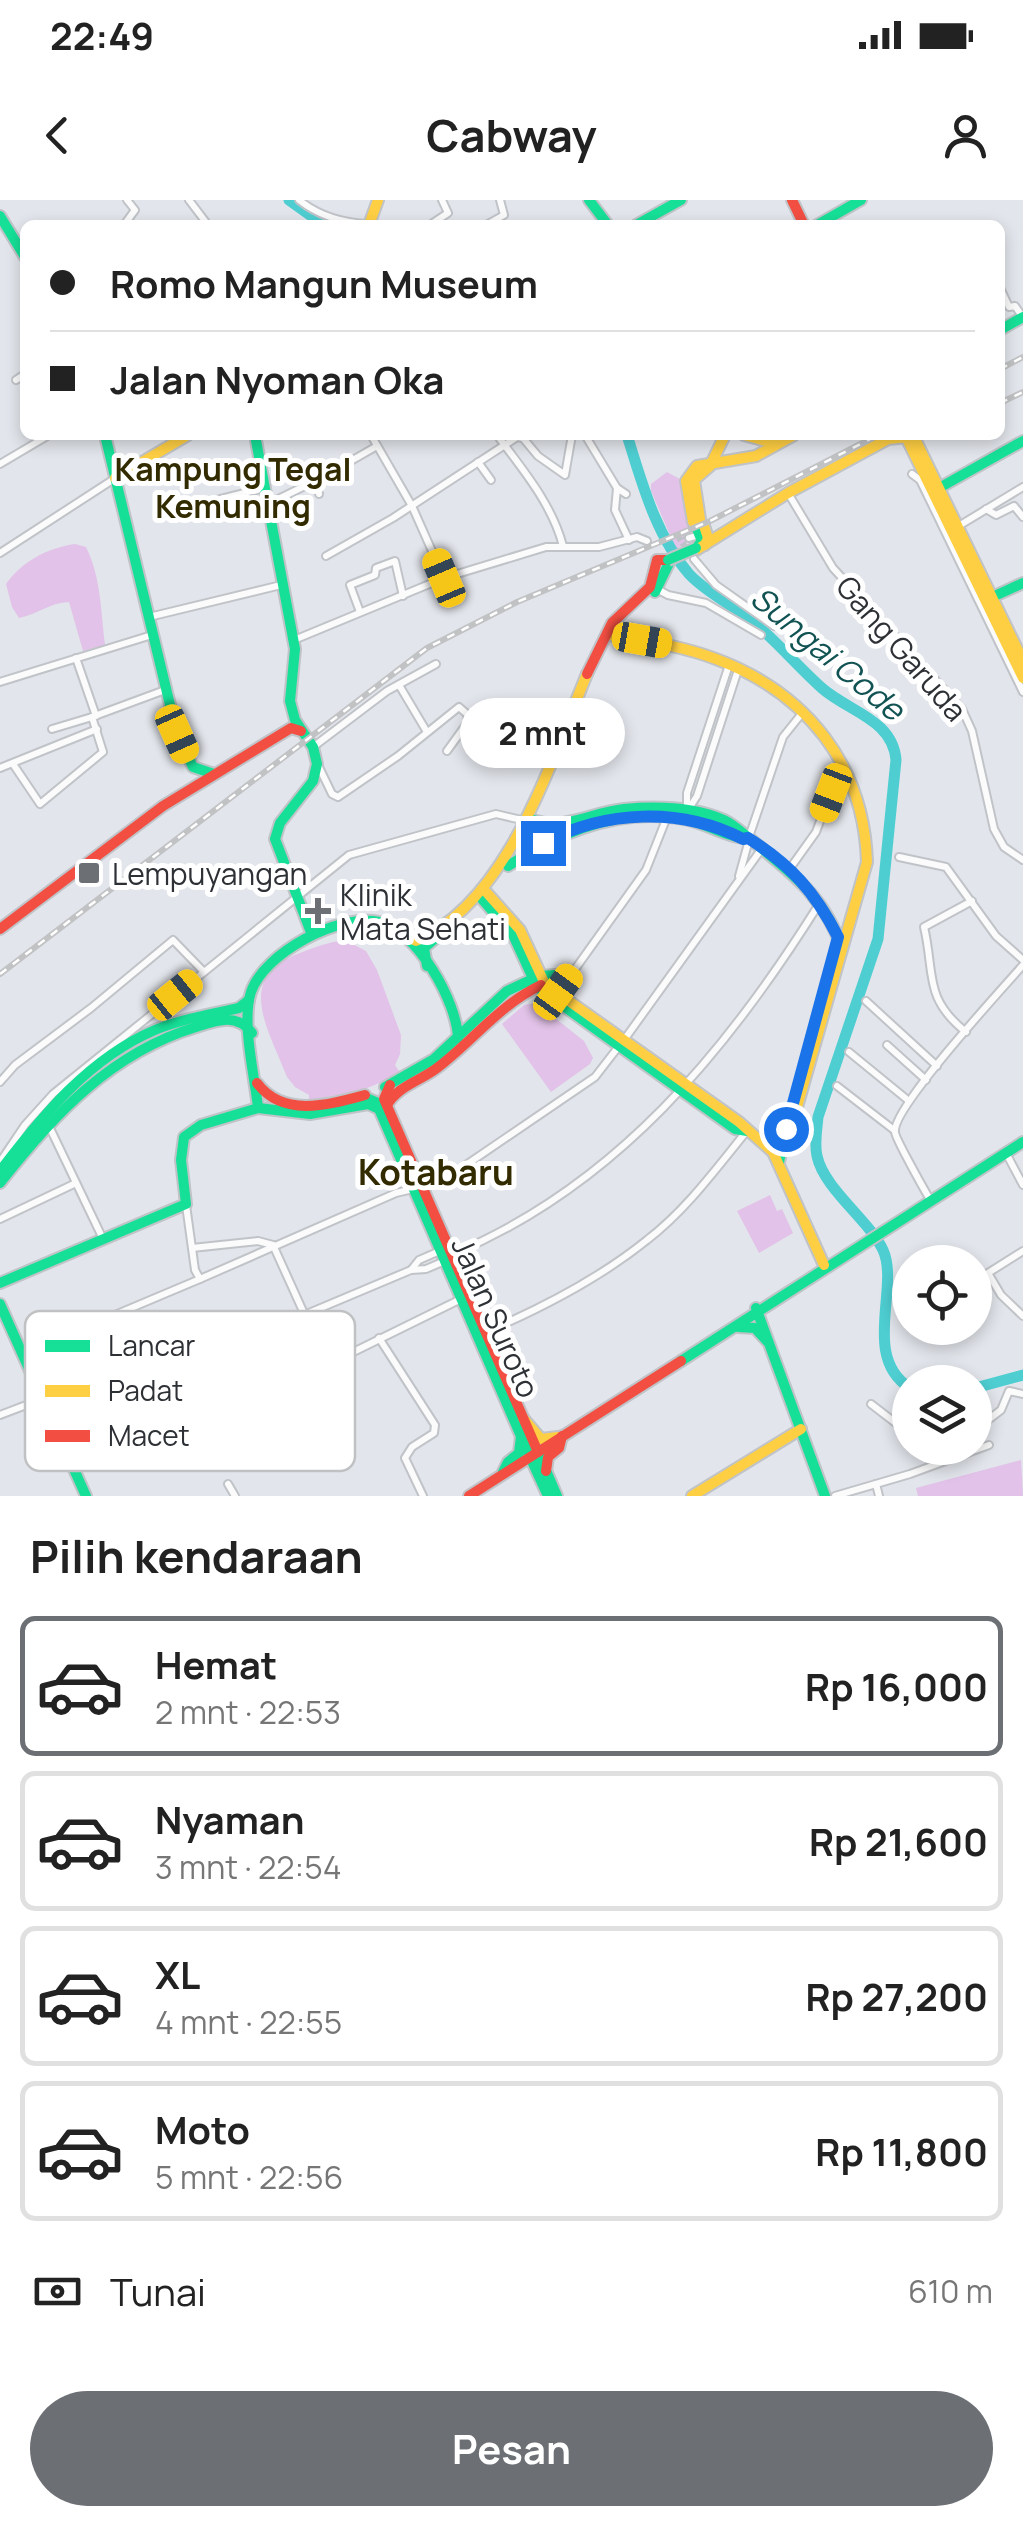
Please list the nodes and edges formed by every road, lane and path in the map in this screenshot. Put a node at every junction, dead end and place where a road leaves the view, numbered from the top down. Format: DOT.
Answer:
graph roads {
  1 [pos="127,200"];
  2 [pos="189,200"];
  3 [pos="299,200"];
  4 [pos="442,200"];
  5 [pos="500,200"];
  6 [pos="588,200"];
  7 [pos="681,200"];
  8 [pos="861,200"];
  9 [pos="838,213"];
  10 [pos="444,215"];
  11 [pos="128,220"];
  12 [pos="204,220"];
  13 [pos="342,220"];
  14 [pos="437,220"];
  15 [pos="447,220"];
  16 [pos="495,220"];
  17 [pos="604,220"];
  18 [pos="645,220"];
  19 [pos="826,220"];
  20 [pos="842,220"];
  21 [pos="1,223"];
  22 [pos="20,250"];
  23 [pos="1005,299"];
  24 [pos="1023,317"];
  25 [pos="20,377"];
  26 [pos="16,380"];
  27 [pos="41,440"];
  28 [pos="106,440"];
  29 [pos="180,440"];
  30 [pos="256,440"];
  31 [pos="374,440"];
  32 [pos="501,440"];
  33 [pos="503,440"];
  34 [pos="525,440"];
  35 [pos="571,440"];
  36 [pos="588,440"];
  37 [pos="723,440"];
  38 [pos="762,440"];
  39 [pos="785,440"];
  40 [pos="886,440"];
  41 [pos="909,440"];
  42 [pos="909,440"];
  43 [pos="1023,441"];
  44 [pos="777,444"];
  45 [pos="377,446"];
  46 [pos="713,460"];
  47 [pos="478,462"];
  48 [pos="0,464"];
  49 [pos="116,478"];
  50 [pos="490,480"];
  51 [pos="316,481"];
  52 [pos="928,486"];
  53 [pos="264,488"];
  54 [pos="617,488"];
  55 [pos="1023,488"];
  56 [pos="788,492"];
  57 [pos="319,494"];
  58 [pos="626,494"];
  59 [pos="267,504"];
  60 [pos="412,506"];
  61 [pos="986,509"];
  62 [pos="177,510"];
  63 [pos="1023,518"];
  64 [pos="954,528"];
  65 [pos="697,537"];
  66 [pos="629,540"];
  67 [pos="647,540"];
  68 [pos="563,546"];
  69 [pos="0,552"];
  70 [pos="326,556"];
  71 [pos="669,561"];
  72 [pos="444,578"];
  73 [pos="1023,582"];
  74 [pos="281,585"];
  75 [pos="656,589"];
  76 [pos="402,596"];
  77 [pos="989,599"];
  78 [pos="360,612"];
  79 [pos="148,617"];
  80 [pos="774,626"];
  81 [pos="611,634"];
  82 [pos="152,635"];
  83 [pos="761,636"];
  84 [pos="294,640"];
  85 [pos="1018,657"];
  86 [pos="76,658"];
  87 [pos="436,664"];
  88 [pos="734,667"];
  89 [pos="1023,678"];
  90 [pos="0,682"];
  91 [pos="399,686"];
  92 [pos="165,690"];
  93 [pos="1023,692"];
  94 [pos="803,712"];
  95 [pos="94,716"];
  96 [pos="298,726"];
  97 [pos="52,729"];
  98 [pos="97,729"];
  99 [pos="427,732"];
  100 [pos="703,738"];
  101 [pos="714,741"];
  102 [pos="314,746"];
  103 [pos="446,750"];
  104 [pos="842,761"];
  105 [pos="13,764"];
  106 [pos="317,764"];
  107 [pos="193,767"];
  108 [pos="0,768"];
  109 [pos="211,773"];
  110 [pos="189,790"];
  111 [pos="668,814"];
  112 [pos="686,815"];
  113 [pos="529,821"];
  114 [pos="749,838"];
  115 [pos="763,847"];
  116 [pos="898,856"];
  117 [pos="1023,860"];
  118 [pos="508,866"];
  119 [pos="791,867"];
  120 [pos="737,882"];
  121 [pos="299,896"];
  122 [pos="485,896"];
  123 [pos="972,901"];
  124 [pos="819,904"];
  125 [pos="0,929"];
  126 [pos="312,935"];
  127 [pos="404,936"];
  128 [pos="838,937"];
  129 [pos="842,950"];
  130 [pos="1023,962"];
  131 [pos="427,966"];
  132 [pos="204,972"];
  133 [pos="571,974"];
  134 [pos="538,981"];
  135 [pos="831,981"];
  136 [pos="555,996"];
  137 [pos="249,1000"];
  138 [pos="866,1002"];
  139 [pos="184,1025"];
  140 [pos="966,1032"];
  141 [pos="252,1034"];
  142 [pos="458,1038"];
  143 [pos="622,1043"];
  144 [pos="887,1045"];
  145 [pos="122,1049"];
  146 [pos="849,1052"];
  147 [pos="937,1066"];
  148 [pos="422,1073"];
  149 [pos="256,1077"];
  150 [pos="926,1080"];
  151 [pos="0,1082"];
  152 [pos="390,1085"];
  153 [pos="837,1086"];
  154 [pos="684,1088"];
  155 [pos="362,1096"];
  156 [pos="910,1100"];
  157 [pos="258,1108"];
  158 [pos="383,1108"];
  159 [pos="43,1115"];
  160 [pos="894,1130"];
  161 [pos="746,1131"];
  162 [pos="1023,1142"];
  163 [pos="1006,1153"];
  164 [pos="0,1162"];
  165 [pos="779,1162"];
  166 [pos="0,1171"];
  167 [pos="0,1183"];
  168 [pos="76,1183"];
  169 [pos="1023,1185"];
  170 [pos="418,1188"];
  171 [pos="930,1201"];
  172 [pos="186,1204"];
  173 [pos="0,1219"];
  174 [pos="103,1240"];
  175 [pos="274,1246"];
  176 [pos="192,1248"];
  177 [pos="1023,1252"];
  178 [pos="447,1254"];
  179 [pos="839,1258"];
  180 [pos="824,1265"];
  181 [pos="12,1278"];
  182 [pos="200,1279"];
  183 [pos="0,1283"];
  184 [pos="460,1298"];
  185 [pos="1,1307"];
  186 [pos="760,1309"];
  187 [pos="124,1311"];
  188 [pos="302,1311"];
  189 [pos="314,1311"];
  190 [pos="1023,1316"];
  191 [pos="727,1331"];
  192 [pos="481,1334"];
  193 [pos="379,1338"];
  194 [pos="768,1341"];
  195 [pos="355,1350"];
  196 [pos="25,1362"];
  197 [pos="1023,1394"];
  198 [pos="871,1404"];
  199 [pos="25,1406"];
  200 [pos="0,1416"];
  201 [pos="992,1417"];
  202 [pos="524,1418"];
  203 [pos="892,1420"];
  204 [pos="801,1429"];
  205 [pos="520,1436"];
  206 [pos="562,1436"];
  207 [pos="534,1454"];
  208 [pos="929,1465"];
  209 [pos="522,1469"];
  210 [pos="75,1471"];
  211 [pos="546,1471"];
  212 [pos="501,1476"];
  213 [pos="228,1484"];
  214 [pos="876,1484"];
  215 [pos="546,1491"];
  216 [pos="86,1496"];
  217 [pos="235,1496"];
  218 [pos="423,1496"];
  219 [pos="469,1496"];
  220 [pos="557,1496"];
  221 [pos="692,1496"];
  222 [pos="825,1496"];
  223 [pos="836,1496"];
  224 [pos="879,1496"];
  1 -- 11 [label="street"];
  2 -- 12 [label="street"];
  3 -- 13 [label="street"];
  4 -- 10 [label="street"];
  5 -- 16 [label="street"];
  6 -- 17 [label="main road"];
  7 -- 18 [label="main road"];
  8 -- 9 [label="main road"];
  9 -- 19 [label="main road"];
  9 -- 20 [label="street"];
  10 -- 14 [label="street"];
  10 -- 15 [label="street"];
  21 -- 22 [label="main road"];
  23 -- 24 [label="street"];
  25 -- 26 [label="street"];
  27 -- 48 [label="street"];
  28 -- 49 [label="main road"];
  29 -- 49 [label="main road"];
  30 -- 53 [label="main road"];
  31 -- 45 [label="street"];
  32 -- 47 [label="street"];
  33 -- 68 [label="street"];
  34 -- 35 [label="street"];
  36 -- 54 [label="street"];
  37 -- 46 [label="main road"];
  38 -- 44 [label="main road"];
  39 -- 44 [label="main road"];
  40 -- 56 [label="main road"];
  41 -- 52 [label="main road"];
  42 -- 52 [label="main road"];
  43 -- 52 [label="main road"];
  44 -- 46 [label="main road"];
  45 -- 51 [label="street"];
  45 -- 60 [label="street"];
  46 -- 65 [label="main road"];
  47 -- 50 [label="street"];
  47 -- 60 [label="street"];
  49 -- 69 [label="street"];
  49 -- 79 [label="main road"];
  51 -- 57 [label="street"];
  51 -- 59 [label="street"];
  52 -- 64 [label="main road"];
  52 -- 93 [label="street"];
  53 -- 59 [label="main road"];
  53 -- 62 [label="street"];
  54 -- 58 [label="street"];
  54 -- 66 [label="street"];
  55 -- 61 [label="street"];
  56 -- 65 [label="main road"];
  56 -- 117 [label="street, Gang Garuda"];
  59 -- 74 [label="main road"];
  60 -- 70 [label="street"];
  60 -- 72 [label="street"];
  61 -- 63 [label="street"];
  61 -- 64 [label="street"];
  64 -- 77 [label="main road"];
  65 -- 71 [label="main road, bridge"];
  65 -- 80 [label="street"];
  66 -- 67 [label="street"];
  66 -- 68 [label="street"];
  68 -- 72 [label="street"];
  71 -- 75 [label="main road"];
  71 -- 113 [label="main road"];
  72 -- 76 [label="street"];
  73 -- 77 [label="main road"];
  74 -- 79 [label="street"];
  74 -- 84 [label="main road"];
  75 -- 81 [label="main road"];
  75 -- 83 [label="street"];
  76 -- 78 [label="street"];
  76 -- 78 [label="street"];
  77 -- 85 [label="main road"];
  78 -- 84 [label="street"];
  79 -- 82 [label="main road"];
  81 -- 88 [label="main road"];
  81 -- 113 [label="main road"];
  82 -- 86 [label="street"];
  82 -- 92 [label="main road"];
  84 -- 96 [label="main road"];
  85 -- 89 [label="main road"];
  86 -- 90 [label="street"];
  86 -- 95 [label="street"];
  87 -- 91 [label="street"];
  88 -- 94 [label="main road"];
  88 -- 100 [label="street"];
  88 -- 101 [label="street"];
  91 -- 99 [label="street"];
  91 -- 102 [label="street"];
  92 -- 95 [label="street"];
  92 -- 107 [label="main road"];
  94 -- 104 [label="main road"];
  94 -- 114 [label="street"];
  95 -- 97 [label="street"];
  95 -- 98 [label="street"];
  96 -- 102 [label="main road"];
  96 -- 109 [label="main road"];
  98 -- 105 [label="street"];
  98 -- 105 [label="street"];
  99 -- 103 [label="street"];
  99 -- 106 [label="street"];
  100 -- 101 [label="street"];
  100 -- 112 [label="street"];
  101 -- 112 [label="street"];
  102 -- 106 [label="main road"];
  104 -- 119 [label="street"];
  104 -- 129 [label="main road"];
  105 -- 108 [label="street"];
  106 -- 121 [label="main road"];
  107 -- 109 [label="main road"];
  107 -- 110 [label="main road"];
  109 -- 110 [label="main road"];
  110 -- 125 [label="main road"];
  111 -- 112 [label="main road"];
  111 -- 113 [label="main road"];
  111 -- 118 [label="main road"];
  111 -- 133 [label="street"];
  112 -- 114 [label="main road"];
  113 -- 118 [label="main road"];
  113 -- 121 [label="street"];
  113 -- 127 [label="main road"];
  114 -- 115 [label="main road"];
  114 -- 120 [label="street"];
  115 -- 119 [label="main road"];
  115 -- 120 [label="street"];
  116 -- 123 [label="street"];
  118 -- 122 [label="main road"];
  119 -- 124 [label="main road"];
  120 -- 143 [label="street"];
  121 -- 126 [label="main road"];
  121 -- 132 [label="street"];
  122 -- 131 [label="main road"];
  122 -- 134 [label="main road"];
  123 -- 130 [label="street"];
  123 -- 140 [label="street"];
  124 -- 128 [label="main road"];
  124 -- 154 [label="street"];
  126 -- 127 [label="main road"];
  126 -- 137 [label="main road"];
  127 -- 131 [label="main road"];
  128 -- 129 [label="main road"];
  128 -- 135 [label="main road"];
  129 -- 135 [label="main road"];
  130 -- 140 [label="street"];
  131 -- 142 [label="main road"];
  132 -- 145 [label="street"];
  132 -- 151 [label="street"];
  133 -- 134 [label="main road"];
  133 -- 136 [label="street"];
  134 -- 136 [label="main road"];
  134 -- 142 [label="main road"];
  134 -- 148 [label="main road"];
  135 -- 165 [label="main road"];
  136 -- 143 [label="main road"];
  137 -- 139 [label="main road"];
  137 -- 141 [label="main road"];
  138 -- 147 [label="street"];
  139 -- 141 [label="main road"];
  139 -- 145 [label="main road"];
  140 -- 147 [label="street"];
  141 -- 149 [label="main road"];
  142 -- 148 [label="main road"];
  143 -- 154 [label="main road"];
  143 -- 170 [label="street"];
  144 -- 150 [label="street"];
  145 -- 159 [label="main road"];
  146 -- 156 [label="street"];
  147 -- 150 [label="street"];
  148 -- 152 [label="main road"];
  148 -- 158 [label="main road"];
  149 -- 155 [label="main road"];
  149 -- 157 [label="main road"];
  150 -- 156 [label="street"];
  152 -- 155 [label="main road"];
  152 -- 158 [label="main road, Jalan Suroto"];
  153 -- 160 [label="street"];
  154 -- 161 [label="main road"];
  154 -- 178 [label="street"];
  155 -- 158 [label="main road, Jalan Suroto"];
  156 -- 160 [label="street"];
  157 -- 158 [label="main road"];
  157 -- 172 [label="main road"];
  158 -- 170 [label="main road, Jalan Suroto"];
  159 -- 164 [label="street"];
  159 -- 166 [label="main road"];
  159 -- 167 [label="main road"];
  159 -- 168 [label="street"];
  160 -- 171 [label="street"];
  161 -- 165 [label="main road"];
  161 -- 192 [label="street"];
  162 -- 163 [label="main road"];
  163 -- 169 [label="street"];
  163 -- 171 [label="main road"];
  165 -- 180 [label="main road"];
  168 -- 173 [label="street"];
  168 -- 174 [label="street"];
  170 -- 175 [label="street"];
  170 -- 178 [label="main road, Jalan Suroto"];
  171 -- 179 [label="main road"];
  172 -- 174 [label="main road"];
  172 -- 176 [label="street"];
  174 -- 181 [label="main road"];
  175 -- 176 [label="street"];
  175 -- 182 [label="street"];
  175 -- 188 [label="street"];
  176 -- 182 [label="street"];
  177 -- 190 [label="street"];
  178 -- 184 [label="main road, Jalan Suroto"];
  178 -- 189 [label="street"];
  178 -- 192 [label="main road, Jalan Suroto"];
  179 -- 180 [label="main road"];
  179 -- 186 [label="main road"];
  180 -- 186 [label="main road"];
  181 -- 183 [label="main road"];
  181 -- 185 [label="main road"];
  182 -- 187 [label="street"];
  184 -- 192 [label="main road, Jalan Suroto"];
  184 -- 193 [label="street"];
  185 -- 196 [label="main road"];
  186 -- 191 [label="main road"];
  186 -- 194 [label="main road"];
  191 -- 194 [label="main road"];
  191 -- 206 [label="main road"];
  192 -- 202 [label="main road, Jalan Suroto"];
  192 -- 205 [label="main road, Jalan Suroto"];
  193 -- 195 [label="street"];
  193 -- 218 [label="street"];
  194 -- 204 [label="main road"];
  197 -- 201 [label="street"];
  198 -- 203 [label="street"];
  199 -- 200 [label="street"];
  202 -- 206 [label="main road"];
  202 -- 207 [label="main road, Jalan Suroto"];
  204 -- 221 [label="main road"];
  204 -- 222 [label="main road"];
  205 -- 207 [label="main road, Jalan Suroto"];
  205 -- 212 [label="main road"];
  206 -- 207 [label="main road"];
  206 -- 211 [label="main road"];
  207 -- 211 [label="main road"];
  207 -- 212 [label="main road"];
  207 -- 215 [label="main road"];
  208 -- 214 [label="street"];
  209 -- 215 [label="main road"];
  210 -- 216 [label="main road"];
  211 -- 220 [label="main road"];
  212 -- 219 [label="main road"];
  213 -- 217 [label="street"];
  214 -- 223 [label="street"];
  214 -- 224 [label="street"];
}
